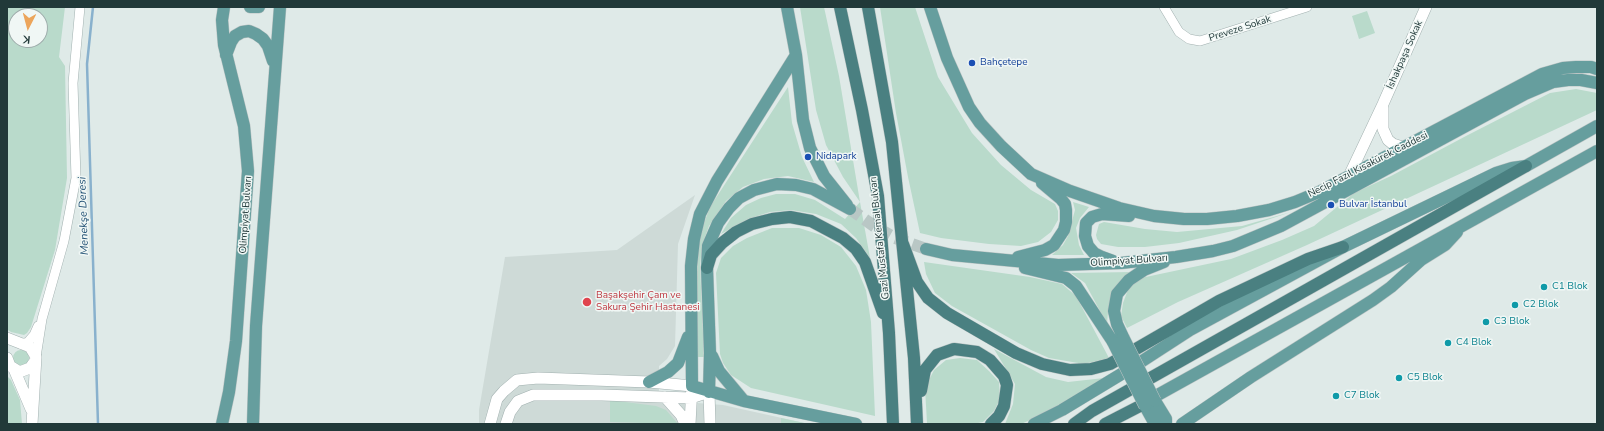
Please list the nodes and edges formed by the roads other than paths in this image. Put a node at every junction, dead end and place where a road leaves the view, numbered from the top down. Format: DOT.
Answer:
graph roads {
  1 [pos="80,7"];
  2 [pos="224,7"];
  3 [pos="250,7"];
  4 [pos="259,7"];
  5 [pos="280,7"];
  6 [pos="787,7"];
  7 [pos="840,7"];
  8 [pos="868,7"];
  9 [pos="930,7"];
  10 [pos="1164,7"];
  11 [pos="1307,7"];
  12 [pos="1426,7"];
  13 [pos="796,55"];
  14 [pos="226,56"];
  15 [pos="275,66"];
  16 [pos="1595,66"];
  17 [pos="1597,83"];
  18 [pos="1384,104"];
  19 [pos="1597,126"];
  20 [pos="1402,147"];
  21 [pos="1597,151"];
  22 [pos="1529,164"];
  23 [pos="1031,174"];
  24 [pos="1349,176"];
  25 [pos="1323,204"];
  26 [pos="1154,216"];
  27 [pos="1463,225"];
  28 [pos="903,244"];
  29 [pos="1343,247"];
  30 [pos="926,249"];
  31 [pos="1176,257"];
  32 [pos="995,260"];
  33 [pos="1121,263"];
  34 [pos="706,268"];
  35 [pos="42,319"];
  36 [pos="691,329"];
  37 [pos="890,333"];
  38 [pos="7,338"];
  39 [pos="1118,340"];
  40 [pos="21,344"];
  41 [pos="710,353"];
  42 [pos="7,358"];
  43 [pos="35,359"];
  44 [pos="14,369"];
  45 [pos="648,382"];
  46 [pos="692,392"];
  47 [pos="709,392"];
  48 [pos="665,397"];
  49 [pos="744,401"];
  50 [pos="1146,405"];
  51 [pos="32,411"];
  52 [pos="32,424"];
  53 [pos="222,424"];
  54 [pos="253,424"];
  55 [pos="490,424"];
  56 [pos="506,424"];
  57 [pos="685,424"];
  58 [pos="690,424"];
  59 [pos="710,424"];
  60 [pos="856,424"];
  61 [pos="893,424"];
  62 [pos="917,424"];
  63 [pos="922,424"];
  64 [pos="991,424"];
  65 [pos="1034,424"];
  66 [pos="1074,424"];
  67 [pos="1105,424"];
  68 [pos="1117,424"];
  69 [pos="1155,424"];
  70 [pos="1166,424"];
  71 [pos="1182,424"];
  1 -- 35 [label="street"];
  2 -- 14 [label="main road, Olimpiyat Bulvarı"];
  3 -- 4 [label="main road"];
  5 -- 15 [label="main road"];
  6 -- 13 [label="main road"];
  7 -- 37 [label="highway, Gazi Mustafa Kemal Bulvarı"];
  8 -- 28 [label="highway"];
  9 -- 23 [label="main road, Necip Fazıl Kısakürek Caddesi"];
  10 -- 11 [label="street, Preveze Sokak"];
  12 -- 18 [label="street, İshakpaşa Sokak"];
  13 -- 34 [label="main road"];
  13 -- 36 [label="main road"];
  14 -- 15 [label="main road"];
  14 -- 53 [label="main road, Olimpiyat Bulvarı"];
  15 -- 54 [label="main road"];
  16 -- 20 [label="main road, Necip Fazıl Kısakürek Caddesi"];
  17 -- 25 [label="main road, Necip Fazıl Kısakürek Caddesi"];
  18 -- 20 [label="street"];
  18 -- 24 [label="street, İshakpaşa Sokak"];
  19 -- 22 [label="main road"];
  20 -- 24 [label="main road, Necip Fazıl Kısakürek Caddesi"];
  21 -- 27 [label="main road"];
  22 -- 29 [label="main road"];
  22 -- 66 [label="highway"];
  23 -- 26 [label="main road, Necip Fazıl Kısakürek Caddesi"];
  23 -- 32 [label="main road"];
  24 -- 26 [label="main road, Necip Fazıl Kısakürek Caddesi"];
  25 -- 31 [label="main road, Olimpiyat Bulvarı"];
  26 -- 33 [label="main road"];
  27 -- 50 [label="main road"];
  27 -- 71 [label="main road"];
  28 -- 29 [label="highway"];
  28 -- 62 [label="highway"];
  29 -- 65 [label="main road"];
  30 -- 32 [label="main road, Olimpiyat Bulvarı"];
  31 -- 33 [label="main road, Olimpiyat Bulvarı"];
  31 -- 39 [label="main road"];
  32 -- 33 [label="main road, Olimpiyat Bulvarı"];
  32 -- 39 [label="main road"];
  34 -- 37 [label="highway"];
  34 -- 41 [label="main road"];
  35 -- 40 [label="street"];
  35 -- 43 [label="street"];
  36 -- 45 [label="main road"];
  36 -- 46 [label="main road"];
  37 -- 61 [label="highway, Gazi Mustafa Kemal Bulvarı"];
  38 -- 40 [label="street"];
  39 -- 50 [label="main road, bridge"];
  40 -- 42 [label="street"];
  40 -- 43 [label="street"];
  41 -- 47 [label="main road"];
  41 -- 49 [label="main road"];
  42 -- 44 [label="street"];
  43 -- 44 [label="street"];
  43 -- 51 [label="street"];
  44 -- 51 [label="street"];
  45 -- 46 [label="street"];
  45 -- 55 [label="street"];
  46 -- 47 [label="main road"];
  46 -- 48 [label="street"];
  46 -- 58 [label="street"];
  47 -- 49 [label="main road"];
  47 -- 59 [label="street"];
  48 -- 56 [label="street"];
  48 -- 57 [label="street"];
  49 -- 60 [label="main road"];
  50 -- 67 [label="highway"];
  50 -- 68 [label="highway"];
  50 -- 69 [label="main road"];
  50 -- 70 [label="main road"];
  51 -- 52 [label="street"];
  63 -- 64 [label="highway"];
}
